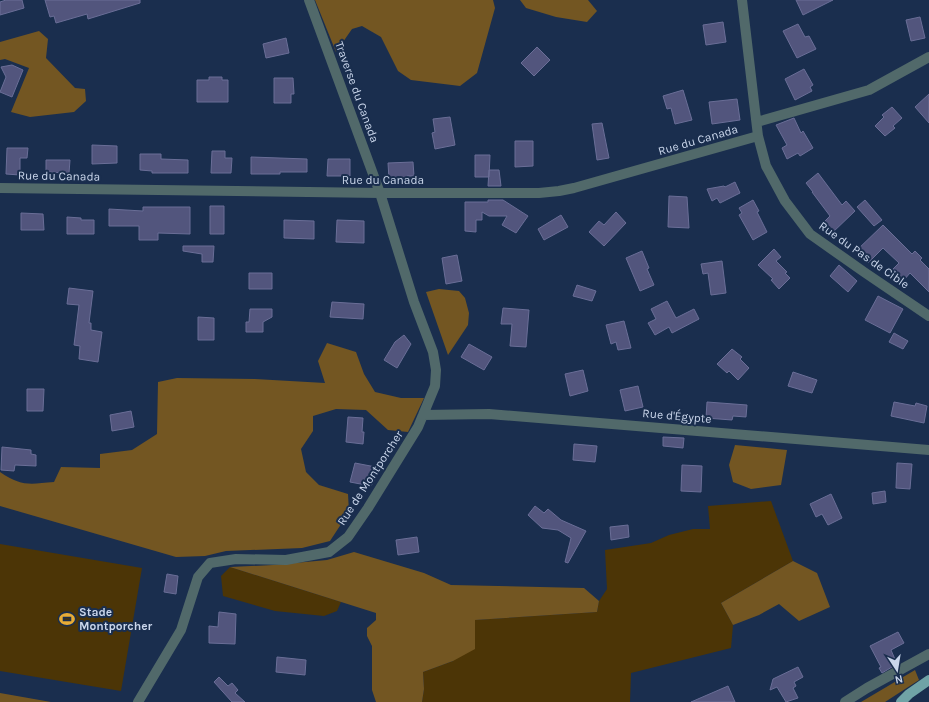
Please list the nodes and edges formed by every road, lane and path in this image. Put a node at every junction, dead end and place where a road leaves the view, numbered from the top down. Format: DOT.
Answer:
graph roads {
  1 [pos="309,0"];
  2 [pos="742,0"];
  3 [pos="929,57"];
  4 [pos="757,122"];
  5 [pos="758,136"];
  6 [pos="0,188"];
  7 [pos="380,193"];
  8 [pos="929,316"];
  9 [pos="423,415"];
  10 [pos="929,450"];
  11 [pos="929,654"];
  12 [pos="929,680"];
  13 [pos="138,702"];
  14 [pos="845,702"];
  15 [pos="901,702"];
  1 -- 7 [label="street, Traverse du Canada"];
  2 -- 4 [label="street, Rue du Pas de Cible"];
  3 -- 4 [label="street"];
  4 -- 5 [label="street, Rue du Pas de Cible"];
  5 -- 7 [label="street, Rue du Canada"];
  5 -- 8 [label="street, Rue du Pas de Cible"];
  6 -- 7 [label="street, Rue du Canada"];
  7 -- 9 [label="street, Rue de Montporcher"];
  9 -- 10 [label="street, Rue d'Égypte"];
  9 -- 13 [label="street, Rue de Montporcher"];
  11 -- 14 [label="street"];
  12 -- 15 [label="main road"];
}
